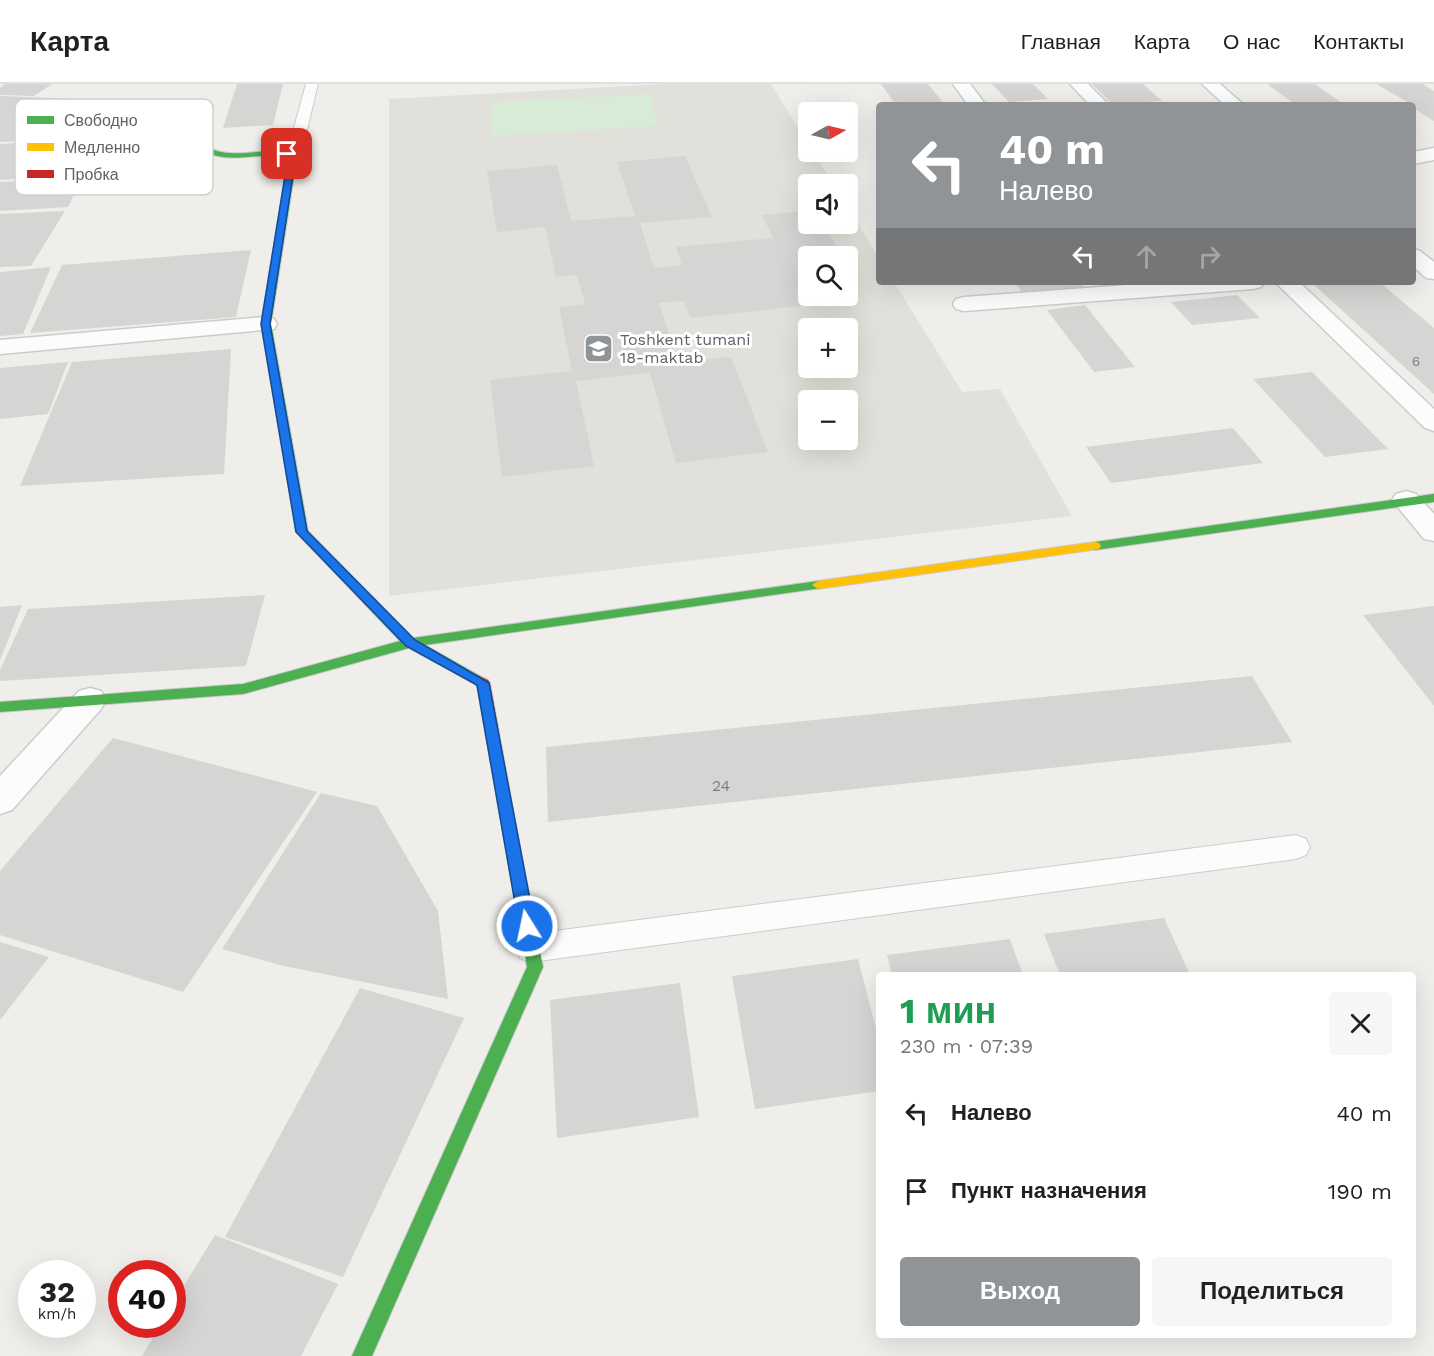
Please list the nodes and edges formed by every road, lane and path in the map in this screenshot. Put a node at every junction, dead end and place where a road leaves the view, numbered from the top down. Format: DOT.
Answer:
graph roads {
  1 [pos="312,84"];
  2 [pos="961,84"];
  3 [pos="1078,84"];
  4 [pos="1210,84"];
  5 [pos="975,102"];
  6 [pos="1097,102"];
  7 [pos="1231,102"];
  8 [pos="297,142"];
  9 [pos="213,154"];
  10 [pos="1434,154"];
  11 [pos="1416,157"];
  12 [pos="1416,258"];
  13 [pos="1434,273"];
  14 [pos="1177,285"];
  15 [pos="1289,285"];
  16 [pos="1126,287"];
  17 [pos="964,304"];
  18 [pos="266,324"];
  19 [pos="0,347"];
  20 [pos="1434,423"];
  21 [pos="1434,498"];
  22 [pos="1406,500"];
  23 [pos="1434,532"];
  24 [pos="410,643"];
  25 [pos="90,700"];
  26 [pos="0,707"];
  27 [pos="0,800"];
  28 [pos="1296,847"];
  29 [pos="531,948"];
  30 [pos="362,1356"];
  1 -- 8 [label="lane"];
  2 -- 5 [label="street"];
  3 -- 6 [label="street"];
  4 -- 7 [label="street"];
  9 -- 18 [label="street"];
  10 -- 11 [label="street"];
  12 -- 13 [label="street"];
  14 -- 16 [label="street"];
  15 -- 20 [label="street"];
  16 -- 17 [label="street"];
  18 -- 19 [label="street"];
  18 -- 24 [label="street"];
  21 -- 22 [label="street"];
  22 -- 23 [label="street"];
  22 -- 24 [label="street"];
  24 -- 25 [label="street"];
  24 -- 29 [label="street"];
  25 -- 26 [label="street"];
  25 -- 27 [label="street"];
  28 -- 29 [label="lane"];
  29 -- 30 [label="street"];
}
